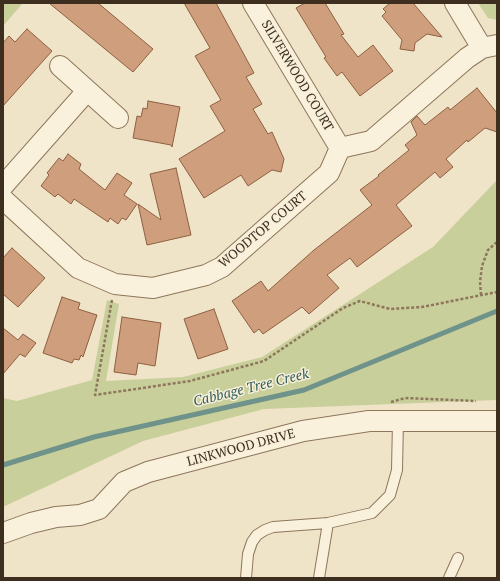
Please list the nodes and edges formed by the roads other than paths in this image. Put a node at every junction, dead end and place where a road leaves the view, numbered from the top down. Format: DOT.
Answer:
graph roads {
  1 [pos="253,3"];
  2 [pos="455,3"];
  3 [pos="490,46"];
  4 [pos="60,66"];
  5 [pos="87,90"];
  6 [pos="118,118"];
  7 [pos="340,148"];
  8 [pos="3,186"];
  9 [pos="3,199"];
  10 [pos="398,421"];
  11 [pos="497,422"];
  12 [pos="328,523"];
  13 [pos="3,534"];
  14 [pos="458,558"];
  15 [pos="246,578"];
  16 [pos="319,578"];
  17 [pos="449,578"];
  1 -- 7 [label="street, SILVERWOOD COURT"];
  2 -- 3 [label="street"];
  3 -- 7 [label="street"];
  4 -- 5 [label="street"];
  5 -- 6 [label="street"];
  5 -- 8 [label="street"];
  7 -- 9 [label="street, WOODTOP COURT"];
  10 -- 11 [label="street, LINKWOOD DRIVE"];
  10 -- 12 [label="lane"];
  10 -- 13 [label="street, LINKWOOD DRIVE"];
  12 -- 15 [label="lane"];
  12 -- 16 [label="lane"];
  14 -- 17 [label="lane"];
}
